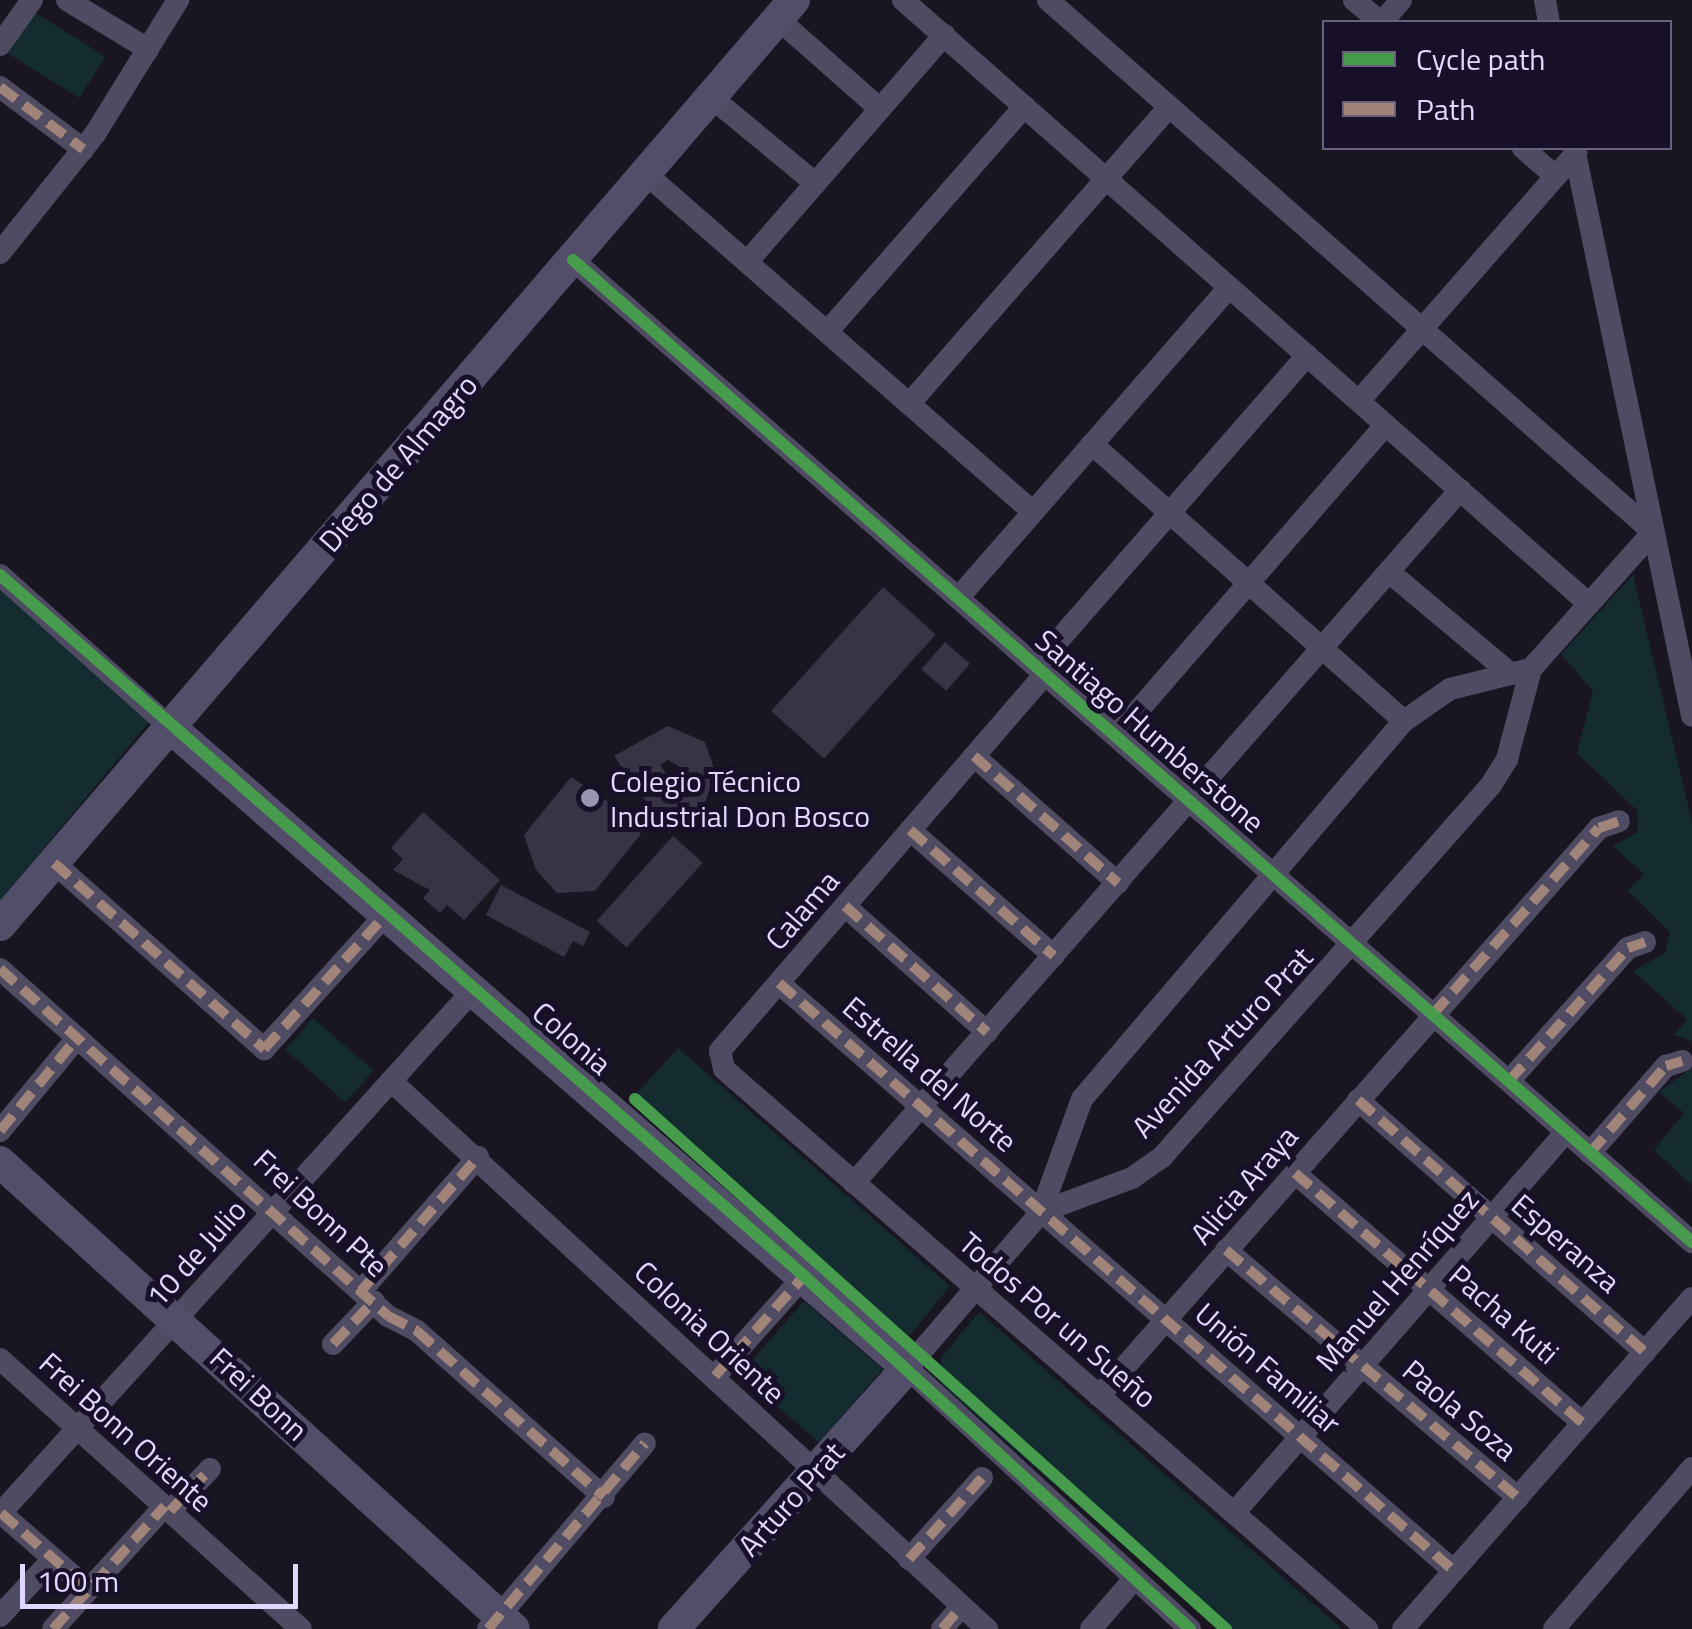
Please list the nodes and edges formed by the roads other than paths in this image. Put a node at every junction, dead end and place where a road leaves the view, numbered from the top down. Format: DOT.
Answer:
graph roads {
  1 [pos="32,0"];
  2 [pos="66,0"];
  3 [pos="178,0"];
  4 [pos="903,0"];
  5 [pos="1048,0"];
  6 [pos="1354,0"];
  7 [pos="1401,0"];
  8 [pos="786,10"];
  9 [pos="1378,20"];
  10 [pos="1382,20"];
  11 [pos="944,35"];
  12 [pos="0,45"];
  13 [pos="148,48"];
  14 [pos="0,87"];
  15 [pos="712,98"];
  16 [pos="1024,106"];
  17 [pos="1169,107"];
  18 [pos="880,109"];
  19 [pos="83,149"];
  20 [pos="1525,150"];
  21 [pos="1575,150"];
  22 [pos="646,174"];
  23 [pos="1555,176"];
  24 [pos="1106,178"];
  25 [pos="815,184"];
  26 [pos="0,253"];
  27 [pos="573,260"];
  28 [pos="747,262"];
  29 [pos="1229,286"];
  30 [pos="1422,329"];
  31 [pos="827,332"];
  32 [pos="1307,355"];
  33 [pos="1359,401"];
  34 [pos="909,404"];
  35 [pos="1386,425"];
  36 [pos="1092,444"];
  37 [pos="1460,490"];
  38 [pos="1033,512"];
  39 [pos="1170,513"];
  40 [pos="1653,532"];
  41 [pos="1389,572"];
  42 [pos="0,575"];
  43 [pos="1249,582"];
  44 [pos="960,597"];
  45 [pos="1589,604"];
  46 [pos="1323,648"];
  47 [pos="1042,669"];
  48 [pos="1520,671"];
  49 [pos="1692,716"];
  50 [pos="1404,721"];
  51 [pos="171,728"];
  52 [pos="1117,735"];
  53 [pos="974,756"];
  54 [pos="1191,800"];
  55 [pos="1619,821"];
  56 [pos="910,830"];
  57 [pos="54,863"];
  58 [pos="1276,875"];
  59 [pos="1118,883"];
  60 [pos="844,906"];
  61 [pos="389,911"];
  62 [pos="0,925"];
  63 [pos="1645,942"];
  64 [pos="1353,943"];
  65 [pos="1054,956"];
  66 [pos="0,969"];
  67 [pos="779,982"];
  68 [pos="476,987"];
  69 [pos="1434,1014"];
  70 [pos="987,1032"];
  71 [pos="77,1038"];
  72 [pos="720,1051"];
  73 [pos="1682,1061"];
  74 [pos="390,1081"];
  75 [pos="1509,1081"];
  76 [pos="1358,1100"];
  77 [pos="922,1106"];
  78 [pos="0,1132"];
  79 [pos="1566,1132"];
  80 [pos="1590,1153"];
  81 [pos="478,1157"];
  82 [pos="0,1162"];
  83 [pos="1295,1172"];
  84 [pos="854,1183"];
  85 [pos="276,1209"];
  86 [pos="1041,1212"];
  87 [pos="1492,1217"];
  88 [pos="1692,1242"];
  89 [pos="1226,1250"];
  90 [pos="804,1276"];
  91 [pos="976,1288"];
  92 [pos="1429,1289"];
  93 [pos="367,1296"];
  94 [pos="1692,1298"];
  95 [pos="176,1318"];
  96 [pos="1166,1319"];
  97 [pos="333,1344"];
  98 [pos="1645,1352"];
  99 [pos="0,1359"];
  100 [pos="1362,1366"];
  101 [pos="906,1368"];
  102 [pos="715,1376"];
  103 [pos="1099,1396"];
  104 [pos="1584,1422"];
  105 [pos="77,1429"];
  106 [pos="1300,1436"];
  107 [pos="646,1444"];
  108 [pos="210,1468"];
  109 [pos="1692,1468"];
  110 [pos="814,1472"];
  111 [pos="982,1478"];
  112 [pos="604,1497"];
  113 [pos="1518,1498"];
  114 [pos="168,1509"];
  115 [pos="1234,1513"];
  116 [pos="0,1514"];
  117 [pos="54,1559"];
  118 [pos="909,1559"];
  119 [pos="1454,1571"];
  120 [pos="1134,1580"];
  121 [pos="88,1589"];
  122 [pos="962,1606"];
  123 [pos="0,1616"];
  124 [pos="501,1625"];
  125 [pos="54,1629"];
  126 [pos="301,1629"];
  127 [pos="674,1629"];
  128 [pos="942,1629"];
  129 [pos="987,1629"];
  130 [pos="1090,1629"];
  131 [pos="1190,1629"];
  132 [pos="1367,1629"];
  133 [pos="1403,1629"];
  134 [pos="1554,1629"];
  1 -- 12 [label="street"];
  2 -- 13 [label="street"];
  3 -- 13 [label="street"];
  4 -- 11 [label="street"];
  5 -- 17 [label="street"];
  6 -- 9 [label="street"];
  7 -- 10 [label="street"];
  8 -- 15 [label="street, Diego de Almagro"];
  8 -- 18 [label="street"];
  11 -- 16 [label="street"];
  11 -- 18 [label="street"];
  13 -- 19 [label="street"];
  14 -- 19 [label="street"];
  15 -- 22 [label="street, Diego de Almagro"];
  15 -- 25 [label="street"];
  16 -- 24 [label="street"];
  16 -- 31 [label="street"];
  17 -- 24 [label="street"];
  17 -- 30 [label="street"];
  18 -- 25 [label="street"];
  19 -- 26 [label="street"];
  20 -- 23 [label="street"];
  21 -- 23 [label="street"];
  21 -- 40 [label="street"];
  22 -- 27 [label="street, Diego de Almagro"];
  22 -- 28 [label="street"];
  23 -- 30 [label="street"];
  24 -- 29 [label="street"];
  24 -- 34 [label="street"];
  25 -- 28 [label="street"];
  27 -- 44 [label="street, Santiago Humberstone"];
  27 -- 51 [label="street, Diego de Almagro"];
  28 -- 31 [label="street"];
  29 -- 32 [label="street"];
  29 -- 36 [label="street"];
  30 -- 33 [label="street"];
  30 -- 40 [label="street"];
  31 -- 34 [label="street"];
  32 -- 33 [label="street"];
  32 -- 39 [label="street, Calama"];
  33 -- 35 [label="street"];
  34 -- 38 [label="street"];
  35 -- 37 [label="street"];
  35 -- 43 [label="street"];
  36 -- 38 [label="street"];
  36 -- 39 [label="street"];
  37 -- 41 [label="street"];
  37 -- 45 [label="street"];
  38 -- 44 [label="street"];
  39 -- 43 [label="street"];
  39 -- 47 [label="street, Calama"];
  40 -- 45 [label="street, Avenida Arturo Prat"];
  40 -- 49 [label="street"];
  41 -- 46 [label="street"];
  41 -- 48 [label="street"];
  42 -- 51 [label="street, Colonia"];
  43 -- 46 [label="street"];
  43 -- 52 [label="street"];
  44 -- 47 [label="street, Santiago Humberstone"];
  45 -- 48 [label="street, Avenida Arturo Prat"];
  46 -- 50 [label="street"];
  46 -- 54 [label="street"];
  47 -- 52 [label="street, Santiago Humberstone"];
  47 -- 53 [label="street, Calama"];
  48 -- 50 [label="street, Avenida Arturo Prat"];
  48 -- 64 [label="street, Avenida Arturo Prat"];
  50 -- 58 [label="street, Avenida Arturo Prat"];
  51 -- 57 [label="street, Diego de Almagro"];
  51 -- 61 [label="street, Colonia"];
  52 -- 54 [label="street, Santiago Humberstone"];
  53 -- 56 [label="street, Calama"];
  53 -- 59 [label="street"];
  54 -- 58 [label="street, Santiago Humberstone"];
  54 -- 59 [label="street"];
  55 -- 69 [label="street, Alicia Araya"];
  56 -- 60 [label="street, Calama"];
  56 -- 65 [label="street"];
  57 -- 61 [label="street"];
  57 -- 62 [label="street, Diego de Almagro"];
  58 -- 64 [label="street, Santiago Humberstone"];
  58 -- 86 [label="street, Avenida Arturo Prat"];
  59 -- 65 [label="street"];
  60 -- 67 [label="street, Calama"];
  60 -- 70 [label="street"];
  61 -- 68 [label="street, Colonia"];
  63 -- 75 [label="street"];
  64 -- 69 [label="street, Santiago Humberstone"];
  64 -- 86 [label="street, Avenida Arturo Prat"];
  65 -- 70 [label="street"];
  66 -- 71 [label="street, Frei Bonn Pte"];
  67 -- 72 [label="street, Calama"];
  67 -- 77 [label="street, Estrella del Norte"];
  68 -- 74 [label="street, 10 de Julio"];
  68 -- 90 [label="street, Colonia"];
  69 -- 75 [label="street, Santiago Humberstone"];
  69 -- 76 [label="street, Alicia Araya"];
  70 -- 77 [label="street"];
  71 -- 78 [label="street"];
  71 -- 85 [label="street, Frei Bonn Pte"];
  72 -- 84 [label="street, Todos Por un Sueño"];
  73 -- 80 [label="street"];
  74 -- 81 [label="street, Colonia Oriente"];
  74 -- 85 [label="street, 10 de Julio"];
  75 -- 79 [label="street, Santiago Humberstone"];
  76 -- 83 [label="street, Alicia Araya"];
  76 -- 87 [label="street, Esperanza"];
  77 -- 84 [label="street"];
  77 -- 86 [label="street, Estrella del Norte"];
  79 -- 80 [label="street, Santiago Humberstone"];
  79 -- 87 [label="street, Manuel Henríquez"];
  80 -- 88 [label="street, Santiago Humberstone"];
  81 -- 93 [label="street"];
  81 -- 102 [label="street, Colonia Oriente"];
  82 -- 95 [label="street, Frei Bonn"];
  83 -- 89 [label="street, Alicia Araya"];
  83 -- 92 [label="street, Pacha Kuti"];
  84 -- 91 [label="street, Todos Por un Sueño"];
  85 -- 93 [label="street, Frei Bonn Pte"];
  85 -- 95 [label="street, 10 de Julio"];
  86 -- 91 [label="street, Avenida Arturo Prat"];
  86 -- 96 [label="street, Unión Familiar"];
  87 -- 92 [label="street, Manuel Henríquez"];
  87 -- 98 [label="street, Esperanza"];
  89 -- 96 [label="street, Alicia Araya"];
  89 -- 100 [label="street, Paola Soza"];
  90 -- 101 [label="street, Colonia"];
  90 -- 102 [label="street"];
  91 -- 101 [label="street, Avenida Arturo Prat"];
  91 -- 103 [label="street, Todos Por un Sueño"];
  92 -- 100 [label="street, Manuel Henríquez"];
  92 -- 104 [label="street, Pacha Kuti"];
  93 -- 97 [label="street"];
  93 -- 112 [label="street, Frei Bonn Pte"];
  94 -- 98 [label="street"];
  95 -- 105 [label="street, 10 de Julio"];
  95 -- 124 [label="street, Frei Bonn"];
  96 -- 103 [label="street, Alicia Araya"];
  96 -- 106 [label="street, Unión Familiar"];
  98 -- 104 [label="street"];
  99 -- 105 [label="street, Frei Bonn Oriente"];
  100 -- 106 [label="street, Manuel Henríquez"];
  100 -- 113 [label="street, Paola Soza"];
  101 -- 110 [label="street, Arturo Prat"];
  101 -- 120 [label="street, Colonia"];
  102 -- 110 [label="street, Colonia Oriente"];
  103 -- 115 [label="street, Todos Por un Sueño"];
  104 -- 113 [label="street"];
  105 -- 114 [label="street, Frei Bonn Oriente"];
  105 -- 116 [label="street, 10 de Julio"];
  106 -- 115 [label="street, Manuel Henríquez"];
  106 -- 119 [label="street, Unión Familiar"];
  107 -- 112 [label="street"];
  108 -- 114 [label="street"];
  109 -- 134 [label="street"];
  110 -- 118 [label="street, Colonia Oriente"];
  110 -- 127 [label="street, Arturo Prat"];
  111 -- 118 [label="street"];
  112 -- 124 [label="street"];
  113 -- 119 [label="street"];
  114 -- 121 [label="street"];
  114 -- 126 [label="street, Frei Bonn Oriente"];
  115 -- 132 [label="street, Todos Por un Sueño"];
  116 -- 117 [label="street"];
  117 -- 121 [label="street"];
  117 -- 123 [label="street"];
  118 -- 122 [label="street, Colonia Oriente"];
  119 -- 133 [label="street"];
  120 -- 130 [label="street"];
  120 -- 131 [label="street, Colonia"];
  121 -- 125 [label="street"];
  122 -- 128 [label="street"];
  122 -- 129 [label="street, Colonia Oriente"];
}
